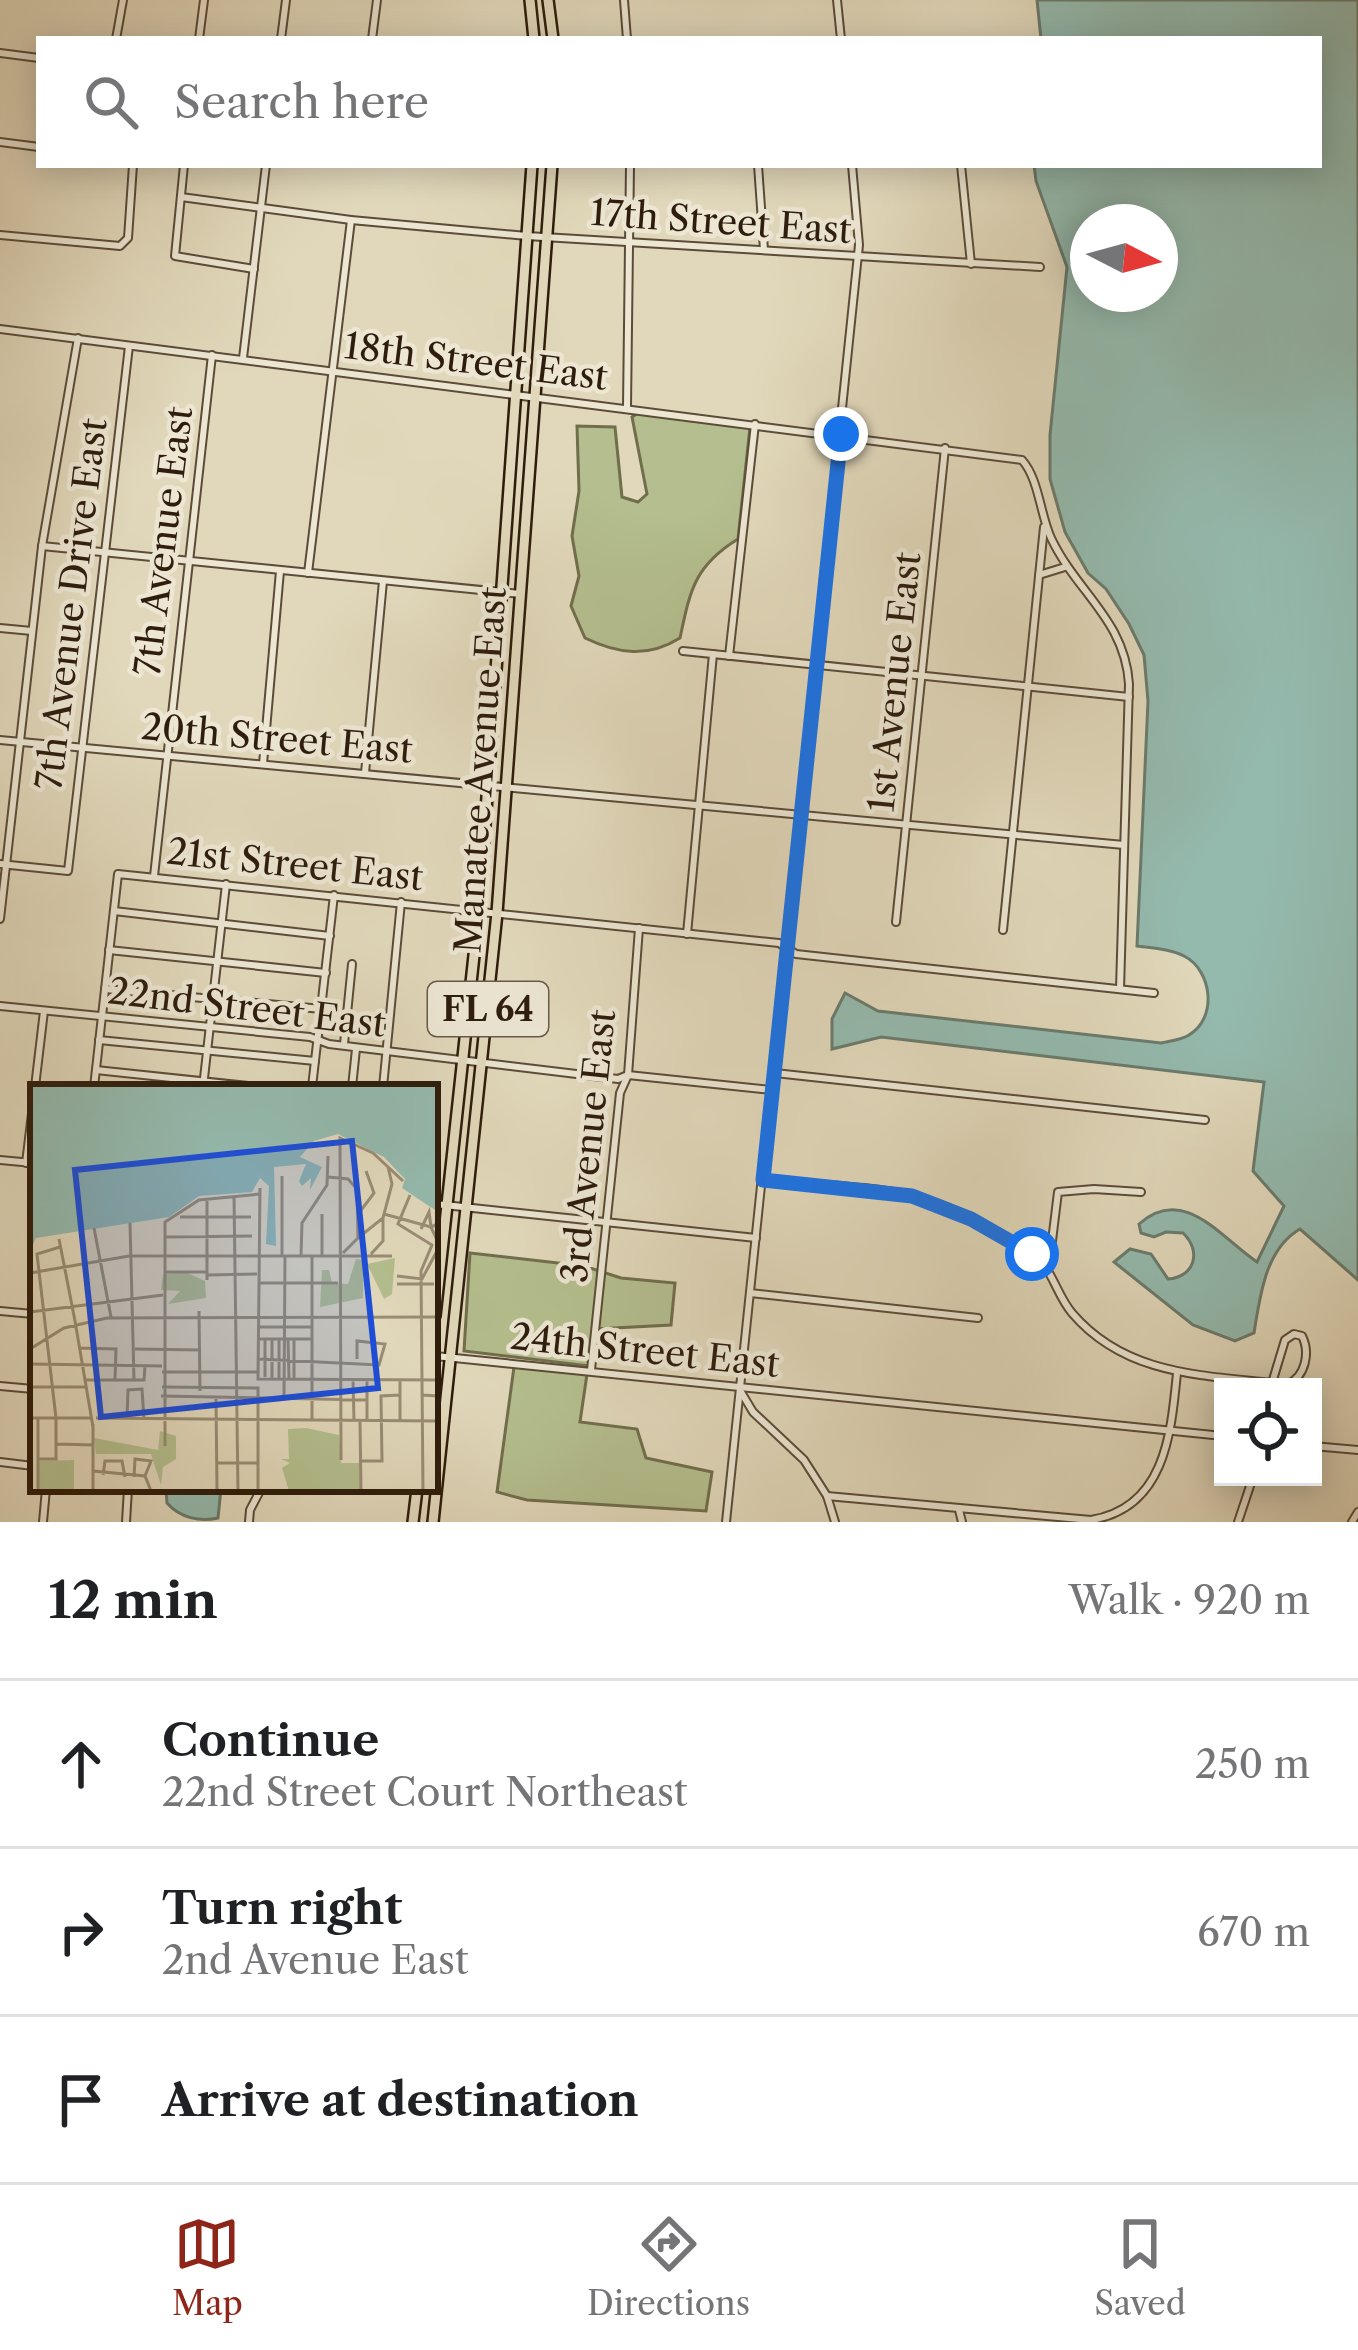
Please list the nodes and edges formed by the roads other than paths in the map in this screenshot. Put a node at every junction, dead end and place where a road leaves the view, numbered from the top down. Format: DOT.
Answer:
graph roads {
  1 [pos="122,0"];
  2 [pos="204,0"];
  3 [pos="286,0"];
  4 [pos="377,0"];
  5 [pos="530,0"];
  6 [pos="548,0"];
  7 [pos="624,0"];
  8 [pos="837,0"];
  9 [pos="116,36"];
  10 [pos="199,36"];
  11 [pos="281,36"];
  12 [pos="372,36"];
  13 [pos="534,36"];
  14 [pos="553,36"];
  15 [pos="628,36"];
  16 [pos="841,36"];
  17 [pos="0,53"];
  18 [pos="36,58"];
  19 [pos="0,142"];
  20 [pos="36,147"];
  21 [pos="133,168"];
  22 [pos="184,168"];
  23 [pos="266,168"];
  24 [pos="532,168"];
  25 [pos="552,168"];
  26 [pos="631,168"];
  27 [pos="758,168"];
  28 [pos="852,168"];
  29 [pos="962,168"];
  30 [pos="181,196"];
  31 [pos="261,209"];
  32 [pos="351,220"];
  33 [pos="0,235"];
  34 [pos="527,236"];
  35 [pos="547,237"];
  36 [pos="629,242"];
  37 [pos="764,250"];
  38 [pos="858,256"];
  39 [pos="971,264"];
  40 [pos="1040,267"];
  41 [pos="254,269"];
  42 [pos="0,328"];
  43 [pos="78,338"];
  44 [pos="129,344"];
  45 [pos="212,355"];
  46 [pos="243,359"];
  47 [pos="332,370"];
  48 [pos="517,393"];
  49 [pos="536,396"];
  50 [pos="627,407"];
  51 [pos="755,424"];
  52 [pos="841,434"];
  53 [pos="945,448"];
  54 [pos="1045,524"];
  55 [pos="42,546"];
  56 [pos="104,552"];
  57 [pos="188,560"];
  58 [pos="1065,567"];
  59 [pos="280,571"];
  60 [pos="308,573"];
  61 [pos="1040,574"];
  62 [pos="383,581"];
  63 [pos="502,593"];
  64 [pos="521,594"];
  65 [pos="0,628"];
  66 [pos="32,631"];
  67 [pos="682,651"];
  68 [pos="712,654"];
  69 [pos="729,656"];
  70 [pos="817,665"];
  71 [pos="921,676"];
  72 [pos="1028,688"];
  73 [pos="1129,697"];
  74 [pos="0,740"];
  75 [pos="20,742"];
  76 [pos="80,748"];
  77 [pos="165,755"];
  78 [pos="263,764"];
  79 [pos="365,773"];
  80 [pos="489,784"];
  81 [pos="508,786"];
  82 [pos="698,803"];
  83 [pos="801,813"];
  84 [pos="907,823"];
  85 [pos="1013,834"];
  86 [pos="1124,845"];
  87 [pos="3,864"];
  88 [pos="154,877"];
  89 [pos="226,884"];
  90 [pos="334,895"];
  91 [pos="401,902"];
  92 [pos="114,910"];
  93 [pos="479,910"];
  94 [pos="497,913"];
  95 [pos="0,920"];
  96 [pos="896,922"];
  97 [pos="221,923"];
  98 [pos="639,928"];
  99 [pos="1004,930"];
  100 [pos="686,934"];
  101 [pos="330,936"];
  102 [pos="789,949"];
  103 [pos="110,950"];
  104 [pos="217,961"];
  105 [pos="352,964"];
  106 [pos="326,973"];
  107 [pos="105,989"];
  108 [pos="1120,989"];
  109 [pos="1154,993"];
  110 [pos="213,999"];
  111 [pos="0,1006"];
  112 [pos="322,1009"];
  113 [pos="44,1010"];
  114 [pos="101,1016"];
  115 [pos="210,1027"];
  116 [pos="99,1040"];
  117 [pos="318,1040"];
  118 [pos="344,1046"];
  119 [pos="356,1047"];
  120 [pos="207,1051"];
  121 [pos="387,1051"];
  122 [pos="464,1059"];
  123 [pos="315,1061"];
  124 [pos="483,1061"];
  125 [pos="96,1070"];
  126 [pos="775,1073"];
  127 [pos="628,1075"];
  128 [pos="35,1084"];
  129 [pos="94,1084"];
  130 [pos="203,1084"];
  131 [pos="312,1084"];
  132 [pos="352,1084"];
  133 [pos="383,1084"];
  134 [pos="772,1090"];
  135 [pos="1205,1120"];
  136 [pos="0,1160"];
  137 [pos="30,1163"];
  138 [pos="763,1180"];
  139 [pos="1141,1192"];
  140 [pos="438,1204"];
  141 [pos="448,1206"];
  142 [pos="467,1208"];
  143 [pos="606,1224"];
  144 [pos="756,1238"];
  145 [pos="1032,1254"];
  146 [pos="438,1291"];
  147 [pos="750,1293"];
  148 [pos="0,1311"];
  149 [pos="30,1314"];
  150 [pos="978,1318"];
  151 [pos="438,1356"];
  152 [pos="450,1358"];
  153 [pos="591,1370"];
  154 [pos="1177,1372"];
  155 [pos="1229,1378"];
  156 [pos="1272,1383"];
  157 [pos="0,1386"];
  158 [pos="30,1389"];
  159 [pos="740,1390"];
  160 [pos="1170,1431"];
  161 [pos="1214,1435"];
  162 [pos="1322,1447"];
  163 [pos="1358,1450"];
  164 [pos="0,1462"];
  165 [pos="30,1466"];
  166 [pos="438,1474"];
  167 [pos="1250,1486"];
  168 [pos="46,1492"];
  169 [pos="128,1492"];
  170 [pos="260,1492"];
  171 [pos="417,1492"];
  172 [pos="436,1492"];
  173 [pos="826,1496"];
  174 [pos="959,1510"];
  175 [pos="1358,1511"];
  176 [pos="43,1522"];
  177 [pos="126,1522"];
  178 [pos="249,1522"];
  179 [pos="413,1522"];
  180 [pos="433,1522"];
  181 [pos="726,1522"];
  182 [pos="835,1522"];
  183 [pos="962,1522"];
  184 [pos="1238,1522"];
  185 [pos="1352,1522"];
  1 -- 9 [label="street"];
  2 -- 10 [label="street"];
  3 -- 11 [label="street"];
  4 -- 12 [label="street"];
  5 -- 13 [label="main road"];
  6 -- 14 [label="main road"];
  7 -- 15 [label="street"];
  8 -- 16 [label="street"];
  17 -- 18 [label="street"];
  19 -- 20 [label="street"];
  21 -- 33 [label="street"];
  22 -- 30 [label="street"];
  23 -- 31 [label="street"];
  24 -- 34 [label="main road, Manatee Avenue East / FL 64"];
  25 -- 35 [label="main road, Manatee Avenue East / FL 64"];
  26 -- 36 [label="street"];
  27 -- 37 [label="street"];
  28 -- 38 [label="street"];
  29 -- 39 [label="street"];
  30 -- 31 [label="street, 17th Street East"];
  30 -- 41 [label="street"];
  31 -- 32 [label="street, 17th Street East"];
  31 -- 41 [label="street"];
  32 -- 34 [label="street, 17th Street East"];
  32 -- 47 [label="street"];
  34 -- 35 [label="street, 17th Street East"];
  34 -- 48 [label="main road, Manatee Avenue East / FL 64"];
  35 -- 36 [label="street, 17th Street East"];
  35 -- 49 [label="main road, Manatee Avenue East / FL 64"];
  36 -- 37 [label="street, 17th Street East"];
  36 -- 50 [label="street"];
  37 -- 38 [label="street, 17th Street East"];
  38 -- 39 [label="street, 17th Street East"];
  38 -- 52 [label="street"];
  39 -- 40 [label="street, 17th Street East"];
  41 -- 46 [label="street"];
  42 -- 43 [label="street, 18th Street East"];
  43 -- 44 [label="street, 18th Street East"];
  43 -- 55 [label="street"];
  44 -- 45 [label="street, 18th Street East"];
  44 -- 56 [label="street, 7th Avenue Drive East"];
  45 -- 46 [label="street, 18th Street East"];
  45 -- 57 [label="street, 7th Avenue East"];
  46 -- 47 [label="street, 18th Street East"];
  47 -- 48 [label="street, 18th Street East"];
  47 -- 60 [label="street"];
  48 -- 49 [label="street, 18th Street East"];
  48 -- 63 [label="main road, Manatee Avenue East / FL 64"];
  49 -- 50 [label="street, 18th Street East"];
  49 -- 64 [label="main road, Manatee Avenue East / FL 64"];
  50 -- 51 [label="street, 18th Street East"];
  51 -- 52 [label="street, 18th Street East"];
  51 -- 69 [label="street"];
  52 -- 53 [label="street, 18th Street East"];
  52 -- 70 [label="street"];
  53 -- 54 [label="street, 18th Street East"];
  53 -- 71 [label="street, 1st Avenue East"];
  54 -- 58 [label="street"];
  54 -- 61 [label="street"];
  55 -- 56 [label="street"];
  55 -- 66 [label="street"];
  56 -- 57 [label="street"];
  56 -- 76 [label="street, 7th Avenue Drive East"];
  57 -- 59 [label="street"];
  57 -- 77 [label="street, 7th Avenue East"];
  58 -- 61 [label="street"];
  58 -- 73 [label="street"];
  59 -- 60 [label="street"];
  59 -- 78 [label="street"];
  60 -- 62 [label="street"];
  61 -- 72 [label="street"];
  62 -- 63 [label="street"];
  62 -- 79 [label="street"];
  63 -- 64 [label="street"];
  63 -- 80 [label="main road, Manatee Avenue East / FL 64"];
  64 -- 81 [label="main road, Manatee Avenue East / FL 64"];
  65 -- 66 [label="street"];
  66 -- 75 [label="street"];
  67 -- 68 [label="street"];
  68 -- 69 [label="street"];
  68 -- 82 [label="street"];
  69 -- 70 [label="street"];
  70 -- 71 [label="street"];
  70 -- 83 [label="street"];
  71 -- 72 [label="street"];
  71 -- 84 [label="street, 1st Avenue East"];
  72 -- 73 [label="street"];
  72 -- 85 [label="street"];
  73 -- 86 [label="street"];
  74 -- 75 [label="street, 20th Street East"];
  75 -- 76 [label="street, 20th Street East"];
  75 -- 87 [label="street"];
  76 -- 77 [label="street, 20th Street East"];
  76 -- 87 [label="street, 7th Avenue Drive East"];
  77 -- 78 [label="street, 20th Street East"];
  77 -- 88 [label="street, 7th Avenue East"];
  78 -- 79 [label="street, 20th Street East"];
  79 -- 80 [label="street, 20th Street East"];
  80 -- 81 [label="street, 20th Street East"];
  80 -- 93 [label="main road, Manatee Avenue East / FL 64"];
  81 -- 82 [label="street, 20th Street East"];
  81 -- 94 [label="main road, Manatee Avenue East / FL 64"];
  82 -- 83 [label="street, 20th Street East"];
  82 -- 100 [label="street"];
  83 -- 84 [label="street, 20th Street East"];
  83 -- 102 [label="street"];
  84 -- 85 [label="street, 20th Street East"];
  84 -- 96 [label="street, 1st Avenue East"];
  85 -- 86 [label="street, 20th Street East"];
  85 -- 99 [label="street"];
  86 -- 108 [label="street"];
  87 -- 95 [label="street"];
  88 -- 89 [label="street, 21st Street East"];
  88 -- 92 [label="street, 21st Street East"];
  89 -- 90 [label="street, 21st Street East"];
  89 -- 97 [label="street"];
  90 -- 91 [label="street, 21st Street East"];
  90 -- 101 [label="street"];
  91 -- 93 [label="street, 21st Street East"];
  91 -- 121 [label="street"];
  92 -- 97 [label="street"];
  92 -- 103 [label="street"];
  93 -- 94 [label="street, 21st Street East"];
  93 -- 122 [label="main road, Manatee Avenue East / FL 64"];
  94 -- 98 [label="street, 21st Street East"];
  94 -- 124 [label="main road, Manatee Avenue East / FL 64"];
  97 -- 101 [label="street"];
  97 -- 104 [label="street"];
  98 -- 100 [label="street, 21st Street East"];
  98 -- 127 [label="street, 3rd Avenue East"];
  100 -- 102 [label="street, 21st Street East"];
  101 -- 106 [label="street"];
  102 -- 108 [label="street, 21st Street East"];
  102 -- 126 [label="street"];
  103 -- 104 [label="street"];
  103 -- 107 [label="street"];
  104 -- 106 [label="street"];
  104 -- 110 [label="street"];
  105 -- 118 [label="street"];
  106 -- 112 [label="street"];
  107 -- 110 [label="street"];
  107 -- 114 [label="street"];
  108 -- 109 [label="street, 21st Street East"];
  110 -- 112 [label="street"];
  110 -- 115 [label="street"];
  111 -- 113 [label="street, 22nd Street East"];
  112 -- 117 [label="street"];
  113 -- 114 [label="street, 22nd Street East"];
  113 -- 128 [label="street"];
  114 -- 115 [label="street, 22nd Street East"];
  114 -- 116 [label="street"];
  115 -- 117 [label="street, 22nd Street East"];
  115 -- 120 [label="street"];
  116 -- 120 [label="street"];
  116 -- 125 [label="street"];
  117 -- 118 [label="street, 22nd Street East"];
  117 -- 123 [label="street"];
  118 -- 119 [label="street, 22nd Street East"];
  119 -- 121 [label="street, 22nd Street East"];
  119 -- 132 [label="street"];
  120 -- 123 [label="street"];
  120 -- 130 [label="street"];
  121 -- 122 [label="street, 22nd Street East"];
  121 -- 133 [label="street"];
  122 -- 124 [label="street, 22nd Street East"];
  122 -- 141 [label="main road, Manatee Avenue East / FL 64"];
  123 -- 131 [label="street"];
  124 -- 127 [label="street, 22nd Street East"];
  124 -- 142 [label="main road, Manatee Avenue East / FL 64"];
  125 -- 129 [label="street"];
  125 -- 130 [label="street"];
  126 -- 134 [label="street"];
  126 -- 135 [label="street"];
  127 -- 134 [label="street, 22nd Street East"];
  127 -- 143 [label="street, 3rd Avenue East"];
  134 -- 138 [label="street"];
  136 -- 137 [label="street"];
  138 -- 144 [label="street"];
  138 -- 145 [label="street"];
  139 -- 145 [label="street"];
  140 -- 141 [label="street"];
  141 -- 142 [label="street"];
  141 -- 146 [label="main road, Manatee Avenue East / FL 64"];
  142 -- 143 [label="street"];
  142 -- 152 [label="main road, Manatee Avenue East / FL 64"];
  143 -- 144 [label="street"];
  143 -- 153 [label="street, 3rd Avenue East"];
  144 -- 147 [label="street"];
  145 -- 154 [label="street"];
  147 -- 150 [label="street"];
  147 -- 159 [label="street"];
  148 -- 149 [label="street"];
  151 -- 152 [label="street, 24th Street East"];
  152 -- 153 [label="street, 24th Street East"];
  152 -- 166 [label="main road, Manatee Avenue East / FL 64"];
  153 -- 159 [label="street, 24th Street East"];
  154 -- 155 [label="street"];
  154 -- 160 [label="street"];
  156 -- 156 [label="street"];
  157 -- 158 [label="street"];
  159 -- 160 [label="street, 24th Street East"];
  159 -- 173 [label="street"];
  159 -- 181 [label="street"];
  160 -- 161 [label="street, 24th Street East"];
  160 -- 174 [label="street"];
  162 -- 163 [label="street"];
  164 -- 165 [label="street"];
  167 -- 184 [label="street"];
  168 -- 176 [label="street"];
  169 -- 177 [label="street"];
  170 -- 178 [label="street"];
  171 -- 179 [label="main road"];
  172 -- 180 [label="main road, Manatee Avenue East / FL 64"];
  173 -- 174 [label="street"];
  173 -- 182 [label="street"];
  174 -- 183 [label="street"];
  175 -- 185 [label="street"];
}
